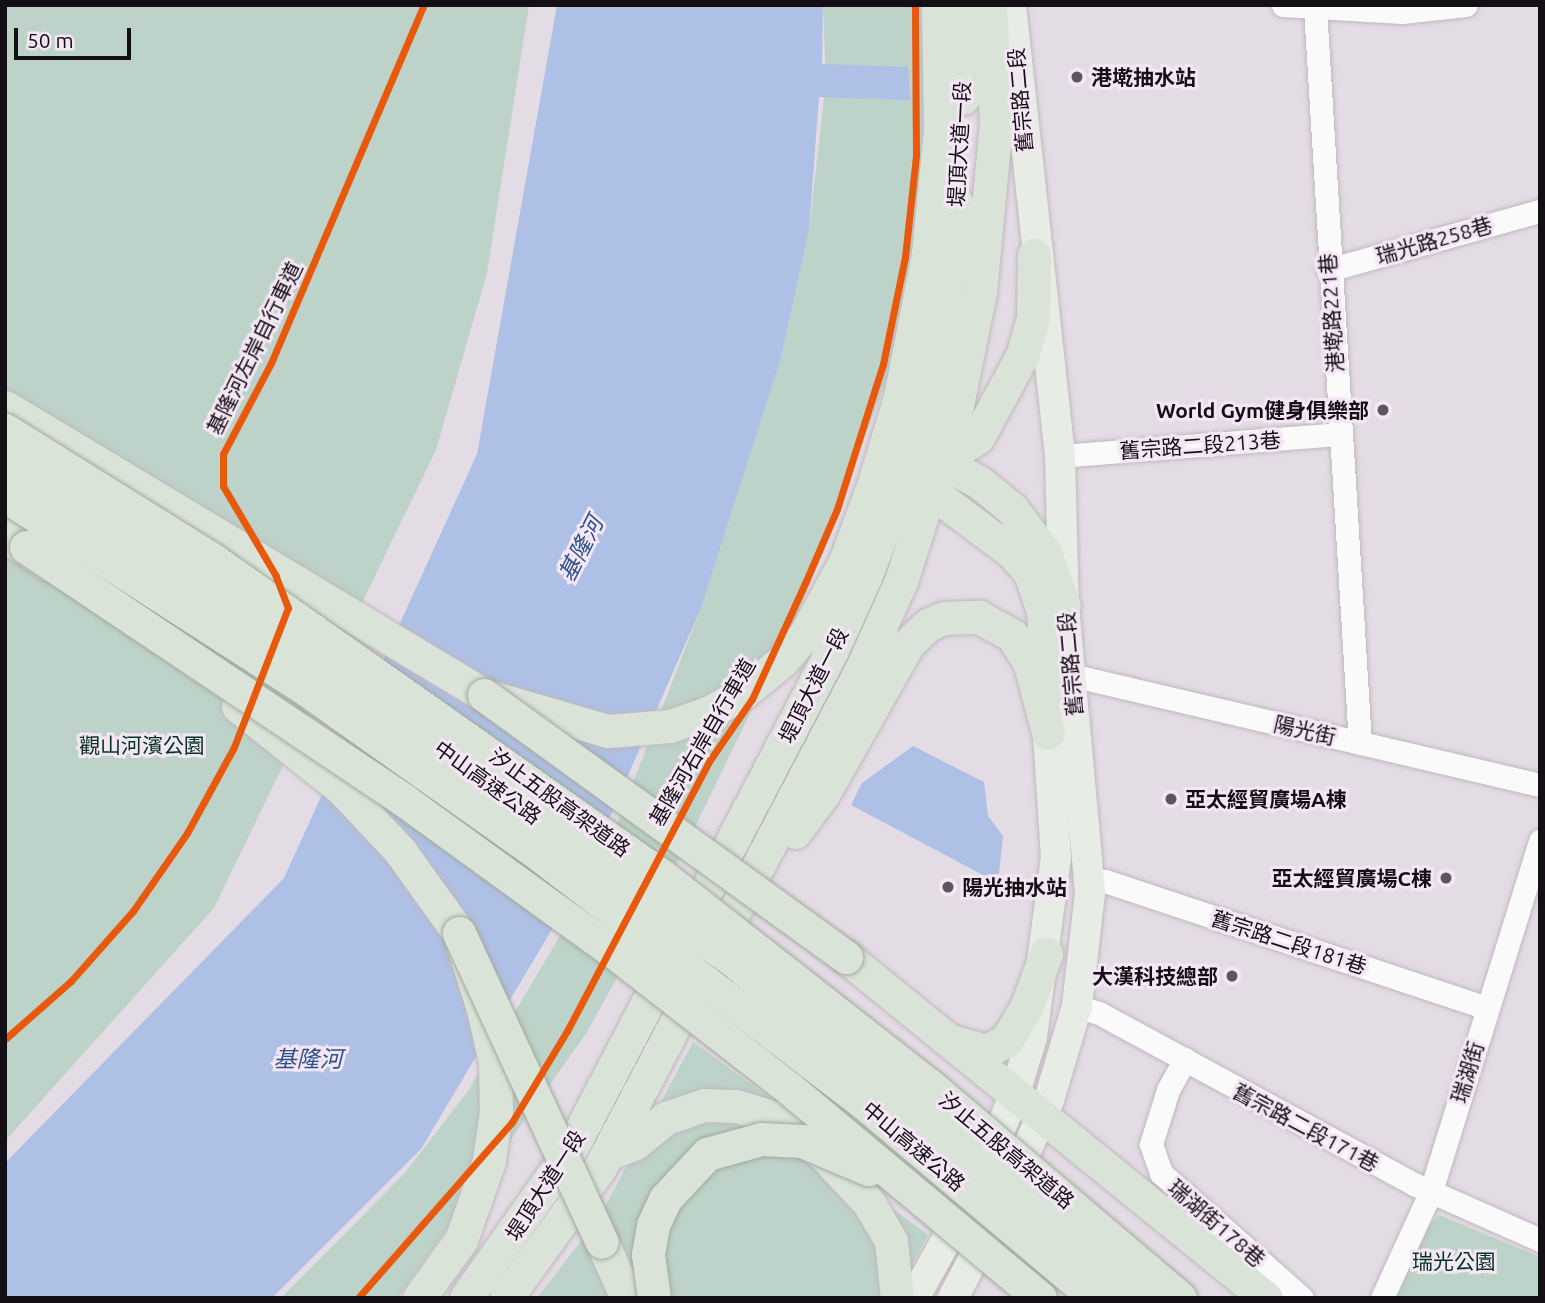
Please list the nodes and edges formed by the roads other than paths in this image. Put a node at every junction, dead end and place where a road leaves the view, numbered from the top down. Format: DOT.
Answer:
graph roads {
  1 [pos="938,5"];
  2 [pos="962,5"];
  3 [pos="990,5"];
  4 [pos="1011,5"];
  5 [pos="1283,5"];
  6 [pos="1466,5"];
  7 [pos="1315,8"];
  8 [pos="1540,211"];
  9 [pos="1034,255"];
  10 [pos="1328,270"];
  11 [pos="5,407"];
  12 [pos="5,430"];
  13 [pos="1339,434"];
  14 [pos="1060,456"];
  15 [pos="5,462"];
  16 [pos="905,472"];
  17 [pos="937,477"];
  18 [pos="5,496"];
  19 [pos="16,541"];
  20 [pos="1064,607"];
  21 [pos="1071,675"];
  22 [pos="484,695"];
  23 [pos="1048,733"];
  24 [pos="1360,743"];
  25 [pos="1540,785"];
  26 [pos="1540,841"];
  27 [pos="1090,880"];
  28 [pos="459,933"];
  29 [pos="721,937"];
  30 [pos="1046,954"];
  31 [pos="1077,1006"];
  32 [pos="1487,1008"];
  33 [pos="940,1035"];
  34 [pos="1185,1059"];
  35 [pos="1014,1096"];
  36 [pos="1042,1118"];
  37 [pos="607,1154"];
  38 [pos="1431,1191"];
  39 [pos="954,1223"];
  40 [pos="1540,1240"];
  41 [pos="962,1294"];
  42 [pos="909,1295"];
  43 [pos="419,1298"];
  44 [pos="466,1298"];
  45 [pos="506,1298"];
  46 [pos="627,1298"];
  47 [pos="654,1298"];
  48 [pos="1040,1298"];
  49 [pos="1095,1298"];
  50 [pos="1140,1298"];
  51 [pos="1180,1298"];
  52 [pos="1266,1298"];
  53 [pos="1302,1298"];
  54 [pos="1382,1298"];
  1 -- 22 [label="highway"];
  2 -- 16 [label="highway, 堤頂大道一段"];
  3 -- 17 [label="highway, 堤頂大道一段"];
  4 -- 9 [label="main road, 舊宗路二段"];
  5 -- 7 [label="street"];
  6 -- 7 [label="street"];
  7 -- 10 [label="street, 港墘路221巷"];
  8 -- 10 [label="street, 瑞光路258巷"];
  9 -- 14 [label="main road, 舊宗路二段"];
  9 -- 17 [label="highway"];
  10 -- 13 [label="street, 港墘路221巷"];
  11 -- 22 [label="highway"];
  12 -- 51 [label="highway, 汐止五股高架道路, bridge"];
  13 -- 14 [label="street, 舊宗路二段213巷"];
  13 -- 24 [label="street, 港墘路221巷"];
  14 -- 20 [label="main road, 舊宗路二段"];
  15 -- 50 [label="highway, 中山高速公路, bridge"];
  16 -- 17 [label="highway"];
  16 -- 44 [label="highway, 堤頂大道一段"];
  17 -- 20 [label="highway"];
  17 -- 23 [label="highway"];
  17 -- 29 [label="highway, 堤頂大道一段"];
  18 -- 49 [label="highway, 中山高速公路, bridge"];
  19 -- 28 [label="highway, bridge"];
  19 -- 39 [label="highway, bridge"];
  20 -- 21 [label="main road, 舊宗路二段"];
  21 -- 24 [label="street, 陽光街"];
  21 -- 27 [label="main road, 舊宗路二段"];
  22 -- 33 [label="highway, bridge"];
  23 -- 29 [label="highway"];
  23 -- 30 [label="main road, 舊宗路二段"];
  24 -- 25 [label="street, 陽光街"];
  26 -- 32 [label="street, 瑞湖街"];
  27 -- 31 [label="main road, 舊宗路二段"];
  27 -- 32 [label="street, 舊宗路二段181巷"];
  28 -- 43 [label="highway, bridge"];
  28 -- 46 [label="highway, bridge"];
  29 -- 37 [label="highway, 堤頂大道一段"];
  30 -- 33 [label="highway"];
  30 -- 35 [label="main road, 舊宗路二段"];
  31 -- 34 [label="street, 舊宗路二段171巷"];
  31 -- 36 [label="main road, 舊宗路二段"];
  32 -- 38 [label="street, 瑞湖街"];
  33 -- 35 [label="highway"];
  34 -- 38 [label="street, 舊宗路二段171巷"];
  34 -- 53 [label="street, 瑞湖街178巷"];
  35 -- 36 [label="highway"];
  35 -- 42 [label="main road, 舊宗路二段"];
  36 -- 41 [label="main road, 舊宗路二段"];
  36 -- 52 [label="highway"];
  37 -- 42 [label="highway"];
  37 -- 45 [label="highway, 堤頂大道一段"];
  38 -- 40 [label="street, 舊宗路二段171巷"];
  38 -- 54 [label="street, 瑞湖街"];
  39 -- 47 [label="highway, bridge"];
  39 -- 48 [label="highway, bridge"];
}
